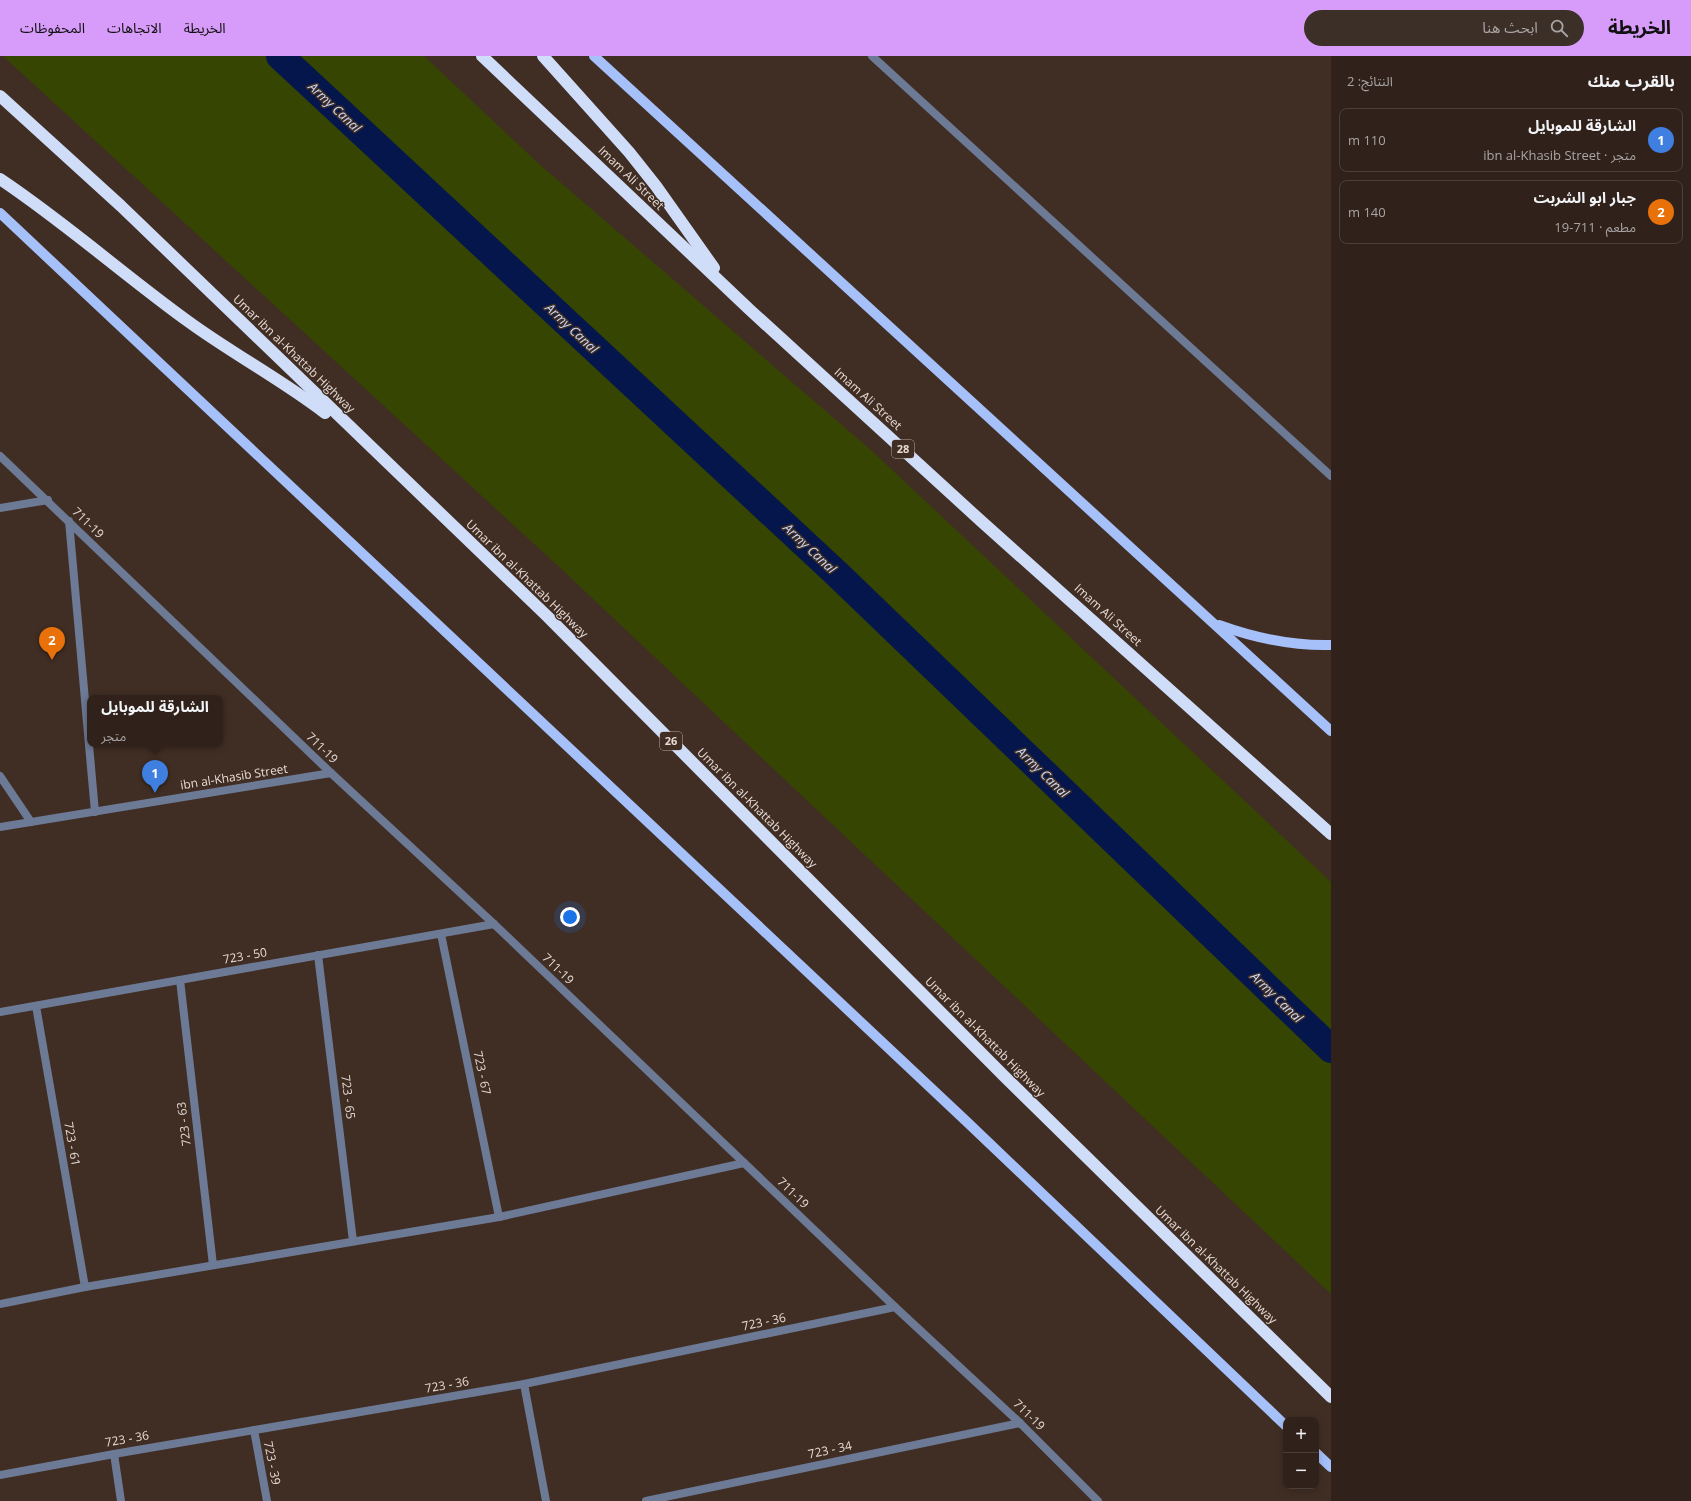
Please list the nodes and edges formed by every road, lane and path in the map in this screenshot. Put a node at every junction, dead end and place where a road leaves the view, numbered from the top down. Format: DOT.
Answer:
graph roads {
  1 [pos="482,56"];
  2 [pos="543,56"];
  3 [pos="594,56"];
  4 [pos="872,56"];
  5 [pos="0,96"];
  6 [pos="0,179"];
  7 [pos="0,213"];
  8 [pos="750,310"];
  9 [pos="370,448"];
  10 [pos="0,456"];
  11 [pos="1331,476"];
  12 [pos="48,500"];
  13 [pos="0,508"];
  14 [pos="69,521"];
  15 [pos="1216,624"];
  16 [pos="1331,645"];
  17 [pos="87,722"];
  18 [pos="1331,731"];
  19 [pos="89,747"];
  20 [pos="331,773"];
  21 [pos="0,776"];
  22 [pos="95,812"];
  23 [pos="31,822"];
  24 [pos="0,827"];
  25 [pos="1331,834"];
  26 [pos="494,924"];
  27 [pos="441,934"];
  28 [pos="318,955"];
  29 [pos="180,980"];
  30 [pos="36,1006"];
  31 [pos="0,1012"];
  32 [pos="744,1163"];
  33 [pos="499,1217"];
  34 [pos="353,1241"];
  35 [pos="213,1265"];
  36 [pos="85,1287"];
  37 [pos="0,1304"];
  38 [pos="896,1307"];
  39 [pos="524,1384"];
  40 [pos="1331,1397"];
  41 [pos="1020,1423"];
  42 [pos="1283,1423"];
  43 [pos="254,1430"];
  44 [pos="114,1454"];
  45 [pos="1319,1456"];
  46 [pos="1331,1467"];
  47 [pos="0,1475"];
  48 [pos="121,1501"];
  49 [pos="267,1501"];
  50 [pos="546,1501"];
  51 [pos="646,1501"];
  52 [pos="1098,1501"];
  1 -- 8 [label="highway, Imam Ali Street / 28"];
  2 -- 8 [label="highway"];
  3 -- 15 [label="main road"];
  4 -- 11 [label="street"];
  5 -- 9 [label="highway, Umar ibn al-Khattab Highway / 26"];
  6 -- 9 [label="highway"];
  7 -- 42 [label="main road"];
  8 -- 25 [label="highway, Imam Ali Street / 28"];
  9 -- 40 [label="highway, Umar ibn al-Khattab Highway / 26"];
  10 -- 12 [label="street, 711-19"];
  12 -- 13 [label="street"];
  12 -- 14 [label="street, 711-19"];
  14 -- 17 [label="street"];
  14 -- 20 [label="street, 711-19"];
  15 -- 16 [label="main road"];
  15 -- 18 [label="main road"];
  19 -- 22 [label="street"];
  20 -- 22 [label="street, ibn al-Khasib Street"];
  20 -- 26 [label="street, 711-19"];
  21 -- 23 [label="street"];
  22 -- 23 [label="street, ibn al-Khasib Street"];
  23 -- 24 [label="street, ibn al-Khasib Street"];
  26 -- 27 [label="street, 723 - 50"];
  26 -- 32 [label="street, 711-19"];
  27 -- 28 [label="street, 723 - 50"];
  27 -- 33 [label="street, 723 - 67"];
  28 -- 29 [label="street, 723 - 50"];
  28 -- 34 [label="street, 723 - 65"];
  29 -- 30 [label="street, 723 - 50"];
  29 -- 35 [label="street, 723 - 63"];
  30 -- 31 [label="street, 723 - 50"];
  30 -- 36 [label="street, 723 - 61"];
  32 -- 33 [label="street"];
  32 -- 38 [label="street, 711-19"];
  33 -- 34 [label="street"];
  34 -- 35 [label="street"];
  35 -- 36 [label="street"];
  36 -- 37 [label="street"];
  38 -- 39 [label="street, 723 - 36"];
  38 -- 41 [label="street, 711-19"];
  39 -- 43 [label="street, 723 - 36"];
  39 -- 50 [label="street"];
  41 -- 51 [label="street, 723 - 34"];
  41 -- 52 [label="street, 711-19"];
  43 -- 44 [label="street, 723 - 36"];
  43 -- 49 [label="street, 723 - 39"];
  44 -- 47 [label="street, 723 - 36"];
  44 -- 48 [label="street"];
  45 -- 46 [label="main road"];
}
